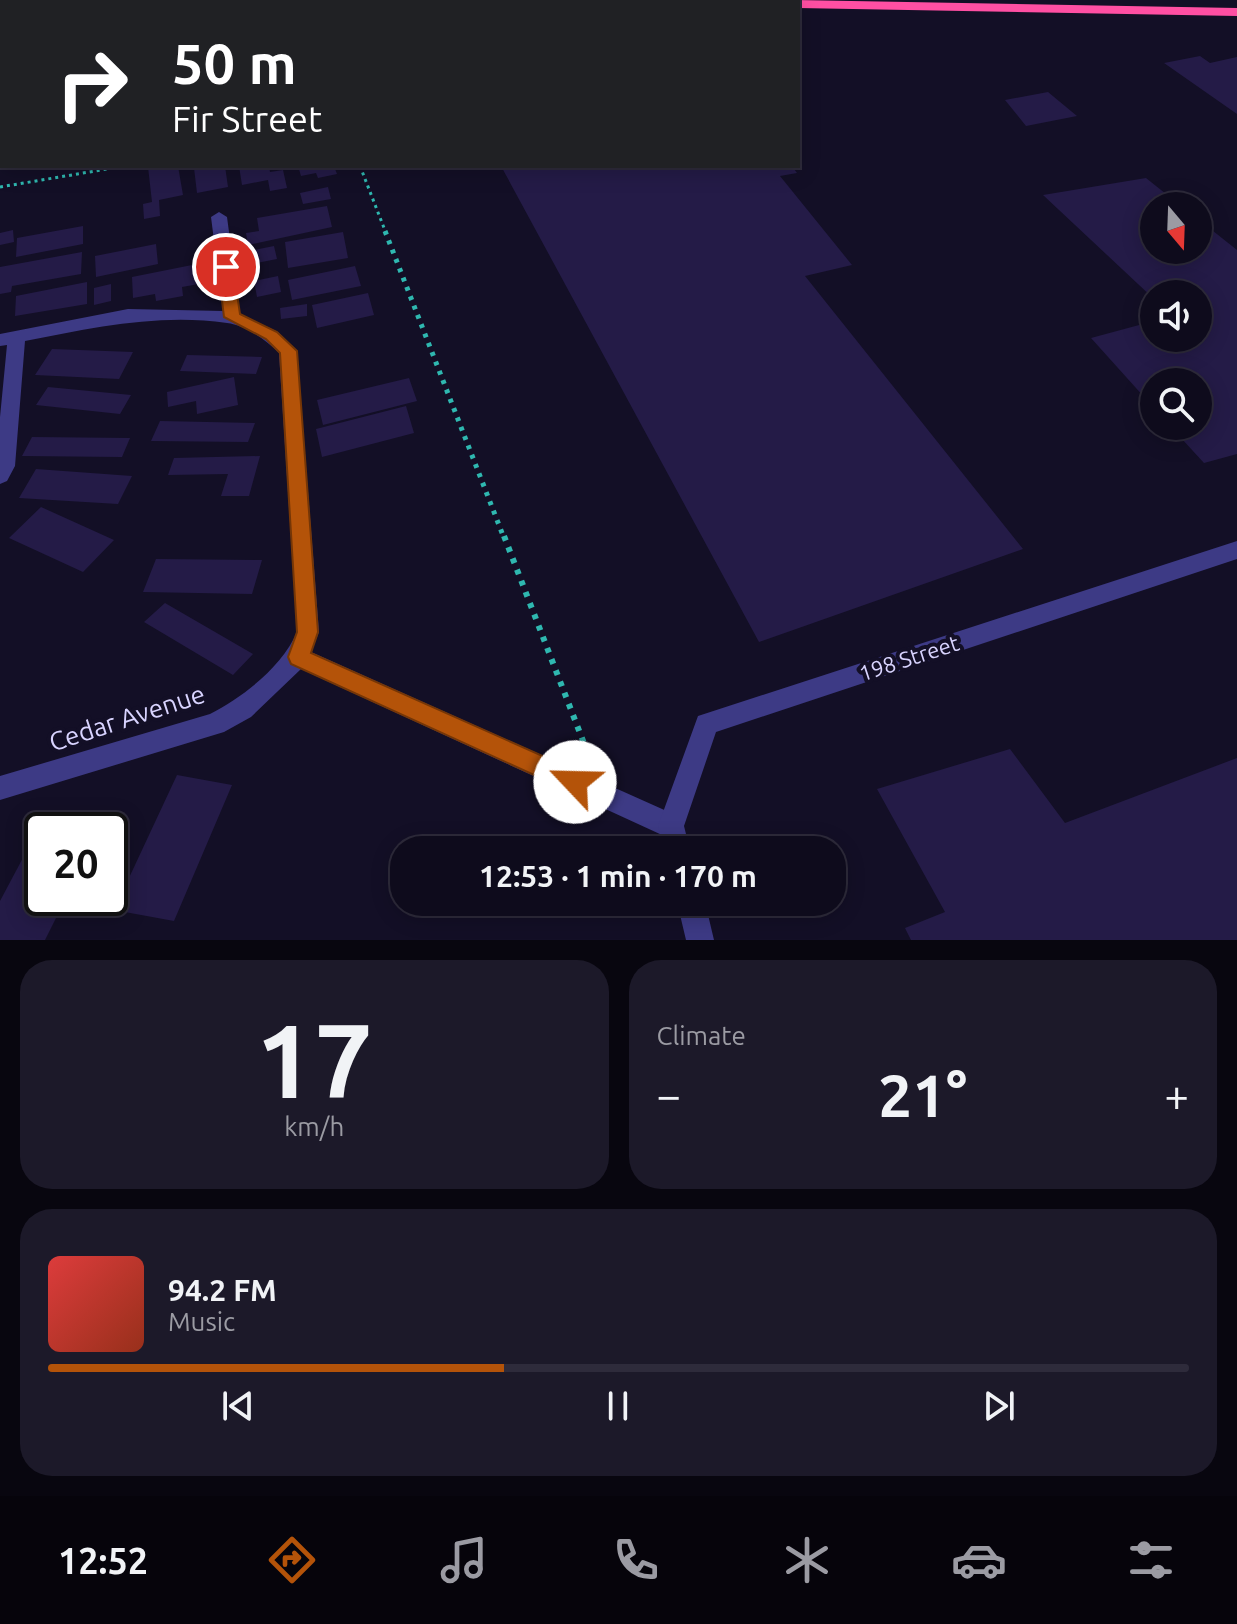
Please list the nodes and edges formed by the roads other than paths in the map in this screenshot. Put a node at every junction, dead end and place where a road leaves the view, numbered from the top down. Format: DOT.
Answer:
graph roads {
  1 [pos="800,4"];
  2 [pos="1237,12"];
  3 [pos="219,217"];
  4 [pos="232,317"];
  5 [pos="8,338"];
  6 [pos="0,476"];
  7 [pos="1237,550"];
  8 [pos="298,657"];
  9 [pos="0,788"];
  10 [pos="671,826"];
  11 [pos="674,836"];
  12 [pos="694,916"];
  13 [pos="700,940"];
  1 -- 2 [label="highway"];
  3 -- 4 [label="street"];
  4 -- 5 [label="street"];
  4 -- 8 [label="street"];
  5 -- 6 [label="street"];
  7 -- 10 [label="street, 198 Street"];
  8 -- 9 [label="street, Cedar Avenue"];
  8 -- 10 [label="street"];
  10 -- 11 [label="street"];
  12 -- 13 [label="street"];
}
